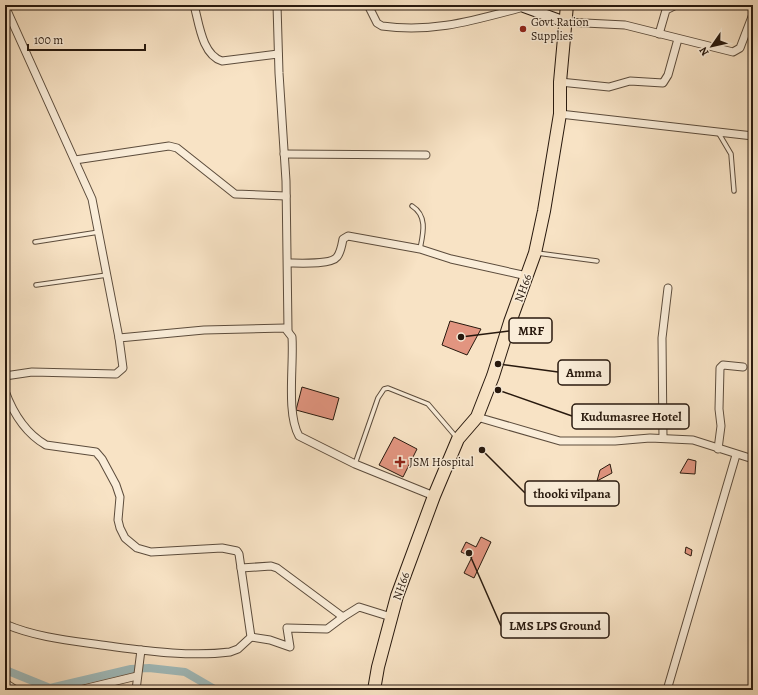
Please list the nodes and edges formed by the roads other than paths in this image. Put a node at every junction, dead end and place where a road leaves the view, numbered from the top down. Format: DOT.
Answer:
graph roads {
  1 [pos="194,5"];
  2 [pos="277,5"];
  3 [pos="368,5"];
  4 [pos="567,5"];
  5 [pos="676,5"];
  6 [pos="5,6"];
  7 [pos="523,6"];
  8 [pos="753,14"];
  9 [pos="565,22"];
  10 [pos="659,34"];
  11 [pos="678,39"];
  12 [pos="278,54"];
  13 [pos="560,82"];
  14 [pos="560,114"];
  15 [pos="717,131"];
  16 [pos="753,136"];
  17 [pos="284,154"];
  18 [pos="426,155"];
  19 [pos="75,160"];
  20 [pos="734,191"];
  21 [pos="286,196"];
  22 [pos="412,206"];
  23 [pos="99,232"];
  24 [pos="35,242"];
  25 [pos="420,249"];
  26 [pos="535,253"];
  27 [pos="597,261"];
  28 [pos="288,263"];
  29 [pos="107,275"];
  30 [pos="527,276"];
  31 [pos="36,285"];
  32 [pos="668,288"];
  33 [pos="288,330"];
  34 [pos="119,338"];
  35 [pos="742,367"];
  36 [pos="5,376"];
  37 [pos="5,391"];
  38 [pos="477,417"];
  39 [pos="663,438"];
  40 [pos="458,439"];
  41 [pos="718,449"];
  42 [pos="736,454"];
  43 [pos="753,459"];
  44 [pos="355,464"];
  45 [pos="434,496"];
  46 [pos="241,568"];
  47 [pos="344,617"];
  48 [pos="391,617"];
  49 [pos="5,624"];
  50 [pos="251,637"];
  51 [pos="141,650"];
  52 [pos="138,674"];
  53 [pos="5,683"];
  54 [pos="16,690"];
  55 [pos="79,690"];
  56 [pos="136,690"];
  57 [pos="374,690"];
  58 [pos="667,690"];
  1 -- 12 [label="street"];
  2 -- 12 [label="street"];
  3 -- 7 [label="street"];
  4 -- 9 [label="highway, NH66 / NH66"];
  5 -- 10 [label="street"];
  6 -- 19 [label="street"];
  7 -- 9 [label="street"];
  8 -- 11 [label="street"];
  9 -- 10 [label="street"];
  9 -- 13 [label="highway, NH66 / NH66"];
  10 -- 11 [label="street"];
  11 -- 13 [label="street"];
  12 -- 17 [label="street"];
  13 -- 14 [label="highway, NH66 / NH66"];
  14 -- 15 [label="street"];
  14 -- 26 [label="highway, NH66 / NH66"];
  15 -- 16 [label="street"];
  15 -- 20 [label="lane"];
  17 -- 18 [label="street"];
  17 -- 21 [label="street"];
  19 -- 21 [label="street"];
  19 -- 23 [label="street"];
  21 -- 28 [label="street"];
  22 -- 25 [label="lane"];
  23 -- 24 [label="lane"];
  23 -- 29 [label="street"];
  25 -- 28 [label="street"];
  25 -- 30 [label="street"];
  26 -- 27 [label="lane"];
  26 -- 30 [label="highway, NH66 / NH66"];
  28 -- 33 [label="street"];
  29 -- 31 [label="lane"];
  29 -- 34 [label="street"];
  30 -- 38 [label="highway, NH66 / NH66"];
  32 -- 39 [label="street"];
  33 -- 34 [label="street"];
  33 -- 44 [label="street"];
  34 -- 36 [label="street"];
  35 -- 41 [label="street"];
  37 -- 46 [label="street"];
  38 -- 39 [label="street"];
  38 -- 40 [label="highway, NH66 / NH66"];
  39 -- 41 [label="street"];
  40 -- 44 [label="lane"];
  40 -- 45 [label="highway, NH66 / NH66"];
  41 -- 42 [label="street"];
  42 -- 43 [label="street"];
  42 -- 58 [label="street"];
  44 -- 45 [label="street"];
  45 -- 48 [label="highway, NH66 / NH66"];
  46 -- 47 [label="street"];
  46 -- 50 [label="street"];
  47 -- 48 [label="street"];
  47 -- 50 [label="street"];
  48 -- 57 [label="highway, NH66 / NH66"];
  49 -- 51 [label="street"];
  50 -- 51 [label="street"];
  51 -- 52 [label="street"];
  52 -- 55 [label="street"];
  52 -- 56 [label="street"];
  53 -- 54 [label="street"];
}
